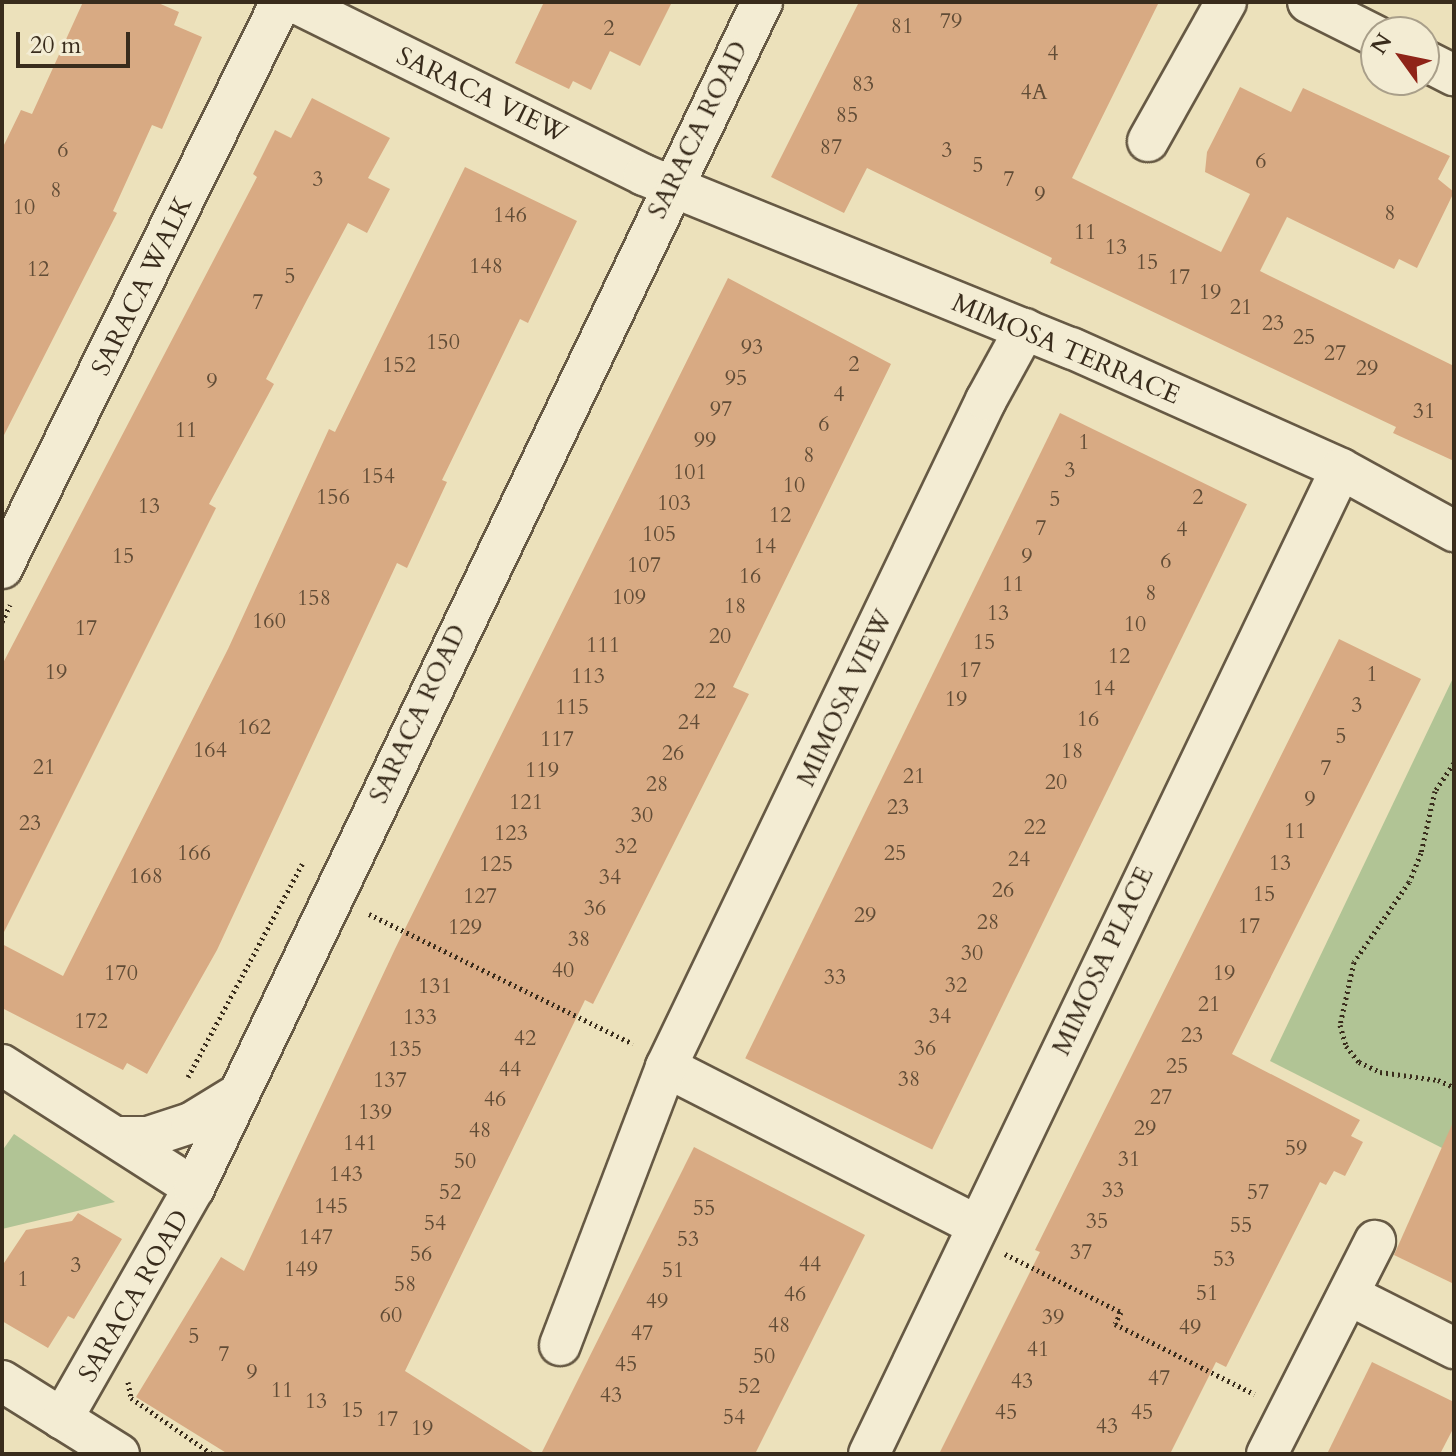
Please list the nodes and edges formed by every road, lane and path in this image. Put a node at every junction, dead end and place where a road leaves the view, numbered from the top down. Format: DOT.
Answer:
graph roads {
  1 [pos="281,2"];
  2 [pos="294,2"];
  3 [pos="762,2"];
  4 [pos="1226,2"];
  5 [pos="1308,2"];
  6 [pos="1360,28"];
  7 [pos="1148,141"];
  8 [pos="670,186"];
  9 [pos="1025,329"];
  10 [pos="1341,469"];
  11 [pos="1454,531"];
  12 [pos="2,568"];
  13 [pos="1454,763"];
  14 [pos="365,912"];
  15 [pos="651,1057"];
  16 [pos="2,1065"];
  17 [pos="1454,1087"];
  18 [pos="237,1095"];
  19 [pos="116,1137"];
  20 [pos="194,1188"];
  21 [pos="988,1238"];
  22 [pos="1375,1241"];
  23 [pos="1349,1295"];
  24 [pos="560,1345"];
  25 [pos="1454,1348"];
  26 [pos="2,1381"];
  27 [pos="1267,1400"];
  28 [pos="62,1419"];
  29 [pos="119,1454"];
  30 [pos="869,1454"];
  31 [pos="1267,1454"];
  1 -- 12 [label="street, SARACA WALK"];
  2 -- 8 [label="street, SARACA VIEW"];
  3 -- 8 [label="street, SARACA ROAD"];
  4 -- 7 [label="street"];
  5 -- 6 [label="street"];
  8 -- 9 [label="street, MIMOSA TERRACE"];
  8 -- 18 [label="street, SARACA ROAD"];
  9 -- 10 [label="street, MIMOSA TERRACE"];
  9 -- 15 [label="street, MIMOSA VIEW"];
  10 -- 11 [label="street, MIMOSA TERRACE"];
  10 -- 21 [label="street, MIMOSA PLACE"];
  13 -- 17 [label="path"];
  14 -- 15 [label="path"];
  15 -- 21 [label="street"];
  15 -- 24 [label="street, MIMOSA VIEW"];
  16 -- 19 [label="street"];
  18 -- 19 [label="street"];
  18 -- 20 [label="street, SARACA ROAD"];
  19 -- 20 [label="street"];
  20 -- 28 [label="street, SARACA ROAD"];
  21 -- 27 [label="path"];
  21 -- 30 [label="street, MIMOSA PLACE"];
  22 -- 23 [label="street"];
  23 -- 25 [label="street"];
  23 -- 31 [label="street"];
  26 -- 28 [label="street"];
  28 -- 29 [label="street"];
}
